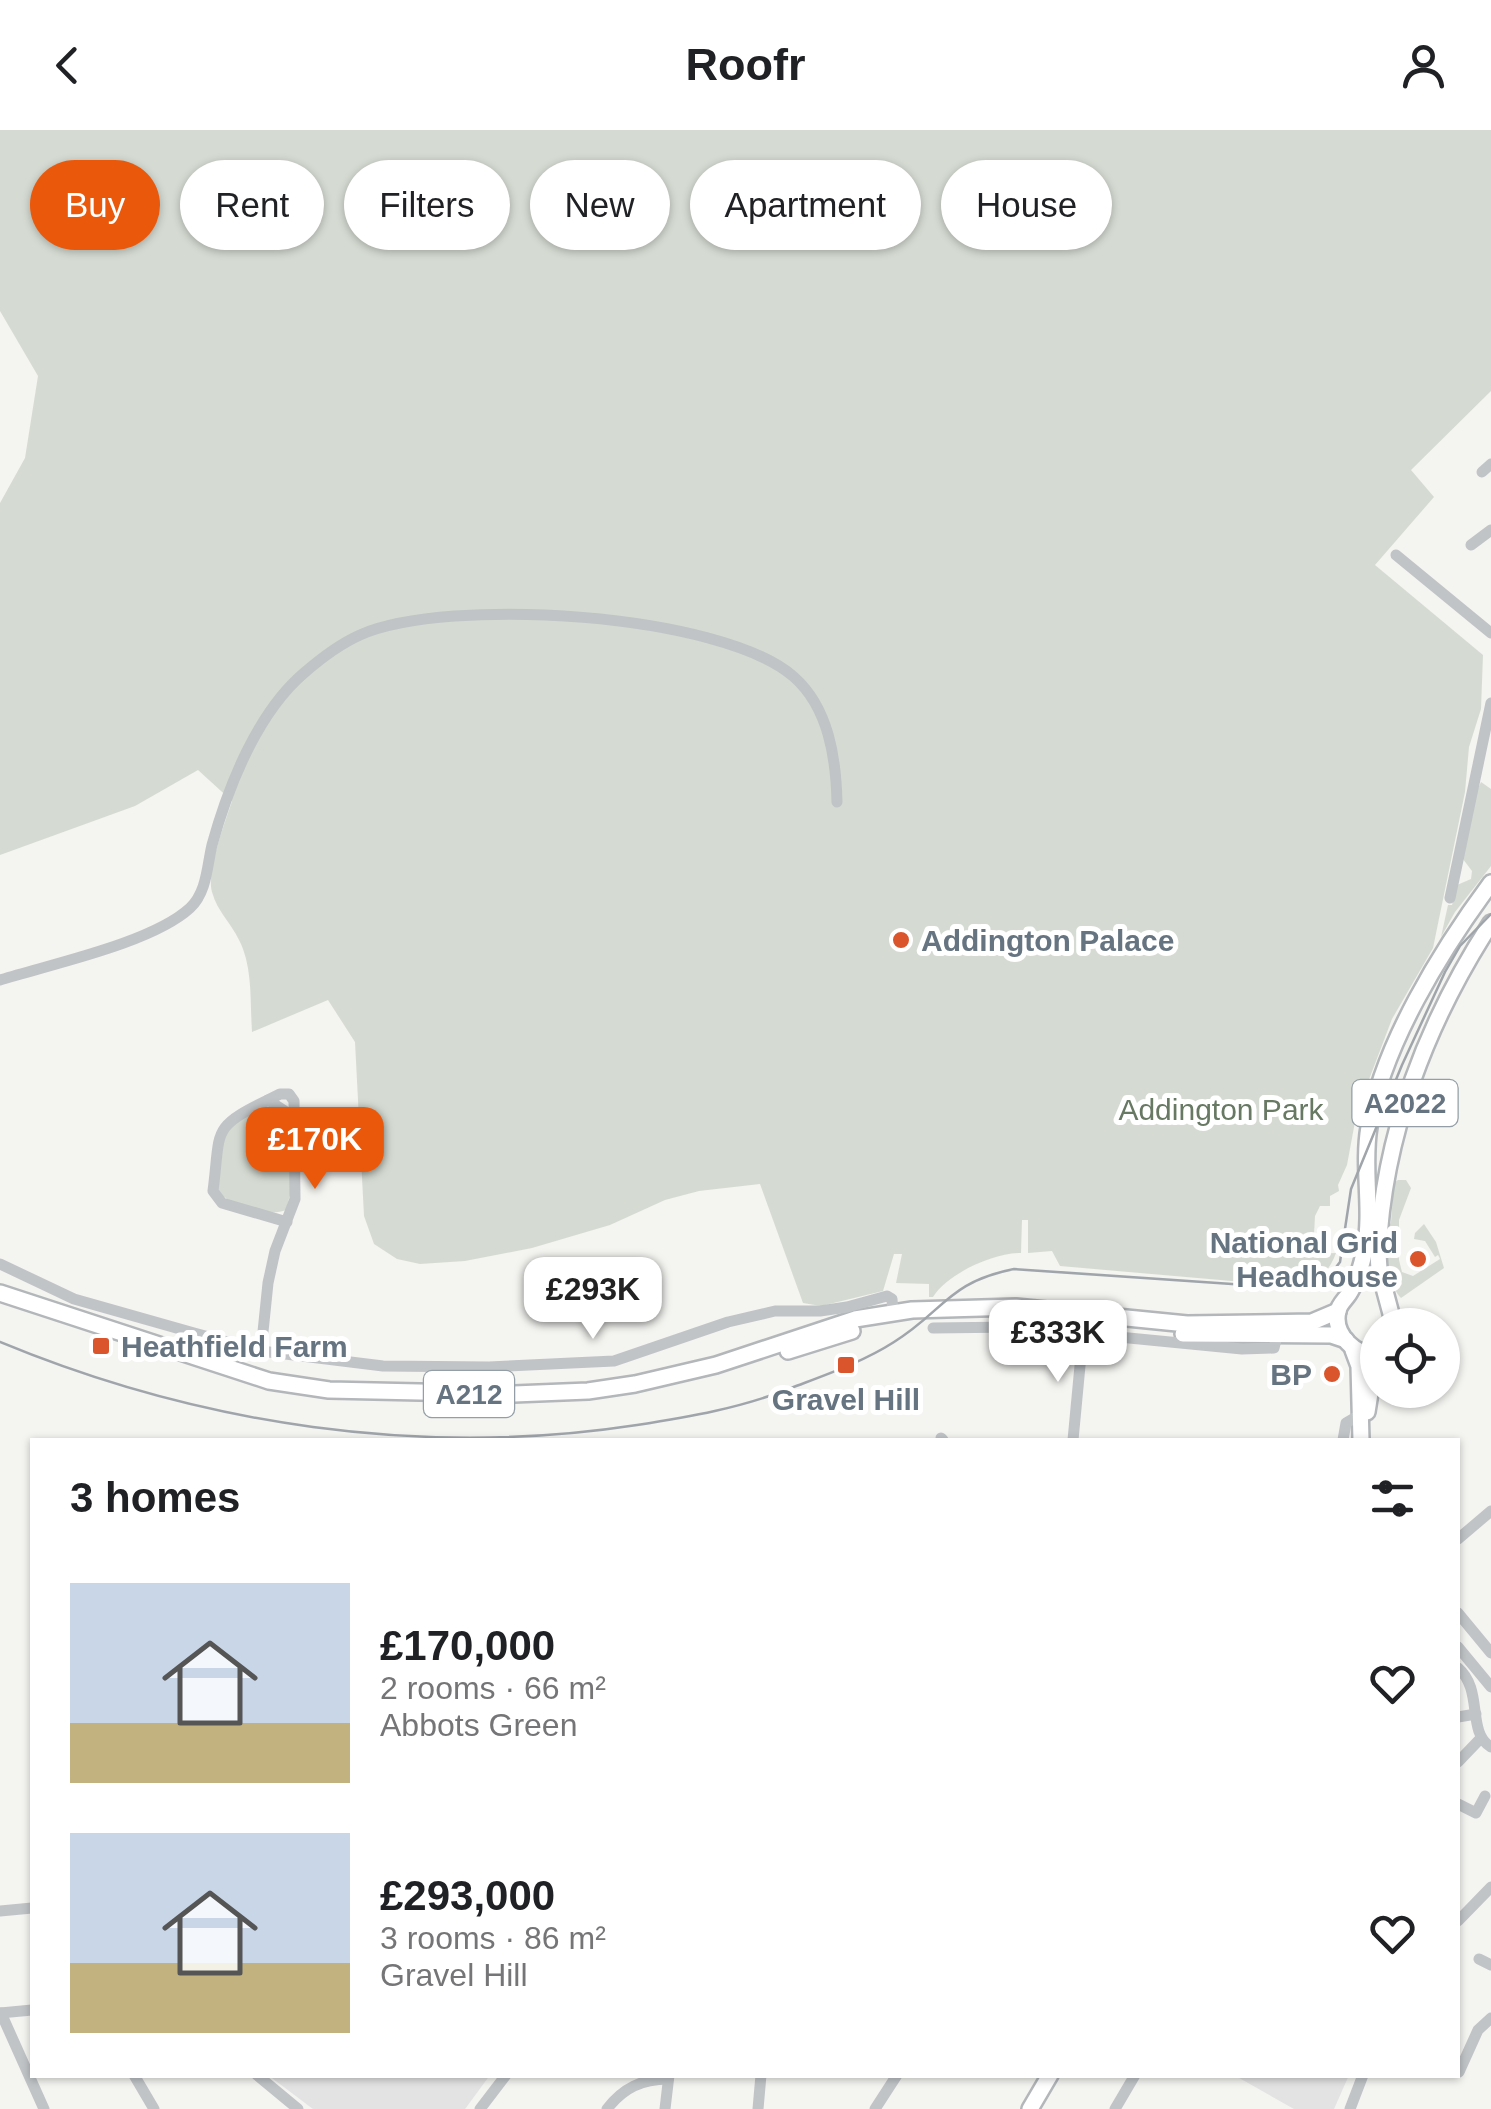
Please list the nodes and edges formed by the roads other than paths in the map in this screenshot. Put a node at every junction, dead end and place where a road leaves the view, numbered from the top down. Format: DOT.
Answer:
graph roads {
  1 [pos="1491,530"];
  2 [pos="1471,545"];
  3 [pos="1396,555"];
  4 [pos="1491,633"];
  5 [pos="1491,702"];
  6 [pos="837,802"];
  7 [pos="1491,884"];
  8 [pos="1450,898"];
  9 [pos="1491,900"];
  10 [pos="1462,923"];
  11 [pos="1491,923"];
  12 [pos="0,980"];
  13 [pos="287,1222"];
  14 [pos="0,1264"];
  15 [pos="0,1293"];
  16 [pos="1350,1294"];
  17 [pos="1386,1298"];
  18 [pos="892,1306"];
  19 [pos="47,1308"];
  20 [pos="1389,1308"];
  21 [pos="1338,1311"];
  22 [pos="968,1321"];
  23 [pos="933,1328"];
  24 [pos="1083,1334"];
  25 [pos="1277,1339"];
  26 [pos="1350,1345"];
  27 [pos="261,1351"];
  28 [pos="1360,1352"];
  29 [pos="1360,1429"];
  30 [pos="1074,1438"];
  31 [pos="1343,1438"];
  32 [pos="1491,1510"];
  33 [pos="1460,1538"];
  34 [pos="1460,1617"];
  35 [pos="1460,1649"];
  36 [pos="1491,1653"];
  37 [pos="1460,1670"];
  38 [pos="1491,1687"];
  39 [pos="1476,1714"];
  40 [pos="1460,1716"];
  41 [pos="1486,1742"];
  42 [pos="1460,1761"];
  43 [pos="1485,1796"];
  44 [pos="1460,1805"];
  45 [pos="1491,1887"];
  46 [pos="30,1908"];
  47 [pos="0,1911"];
  48 [pos="1460,1919"];
  49 [pos="1,2010"];
  50 [pos="30,2010"];
  51 [pos="1491,2018"];
  52 [pos="1460,2070"];
  53 [pos="30,2077"];
  54 [pos="31,2078"];
  55 [pos="136,2078"];
  56 [pos="261,2078"];
  57 [pos="504,2078"];
  58 [pos="669,2078"];
  59 [pos="761,2078"];
  60 [pos="895,2078"];
  61 [pos="1048,2078"];
  62 [pos="1133,2078"];
  63 [pos="1362,2078"];
  64 [pos="635,2080"];
  65 [pos="44,2109"];
  66 [pos="154,2109"];
  67 [pos="298,2109"];
  68 [pos="480,2109"];
  69 [pos="607,2109"];
  70 [pos="665,2109"];
  71 [pos="758,2109"];
  72 [pos="875,2109"];
  73 [pos="1030,2109"];
  74 [pos="1115,2109"];
  75 [pos="1350,2109"];
  1 -- 2 [label="street"];
  3 -- 4 [label="street"];
  5 -- 8 [label="street"];
  6 -- 12 [label="street"];
  7 -- 10 [label="main road, A2022"];
  9 -- 10 [label="main road"];
  10 -- 16 [label="main road, A2022"];
  11 -- 17 [label="main road, A2022"];
  13 -- 13 [label="street"];
  13 -- 27 [label="street"];
  14 -- 27 [label="street"];
  15 -- 19 [label="main road, A212"];
  16 -- 17 [label="main road"];
  16 -- 21 [label="main road"];
  17 -- 20 [label="main road"];
  18 -- 19 [label="main road, A212"];
  18 -- 21 [label="main road, A212"];
  18 -- 27 [label="street"];
  19 -- 22 [label="main road, A212"];
  21 -- 26 [label="main road"];
  22 -- 23 [label="street"];
  22 -- 24 [label="street"];
  22 -- 25 [label="main road, A212"];
  24 -- 25 [label="street"];
  24 -- 30 [label="street"];
  25 -- 26 [label="main road, A212"];
  26 -- 28 [label="main road"];
  26 -- 29 [label="main road"];
  29 -- 31 [label="street"];
  32 -- 33 [label="street"];
  34 -- 36 [label="street"];
  35 -- 38 [label="street"];
  37 -- 39 [label="street"];
  39 -- 40 [label="street"];
  39 -- 41 [label="street"];
  41 -- 42 [label="street"];
  43 -- 44 [label="street"];
  45 -- 48 [label="street"];
  46 -- 47 [label="street"];
  49 -- 50 [label="street"];
  49 -- 53 [label="street"];
  51 -- 52 [label="street"];
  54 -- 65 [label="street"];
  55 -- 66 [label="street"];
  56 -- 67 [label="street"];
  57 -- 68 [label="street"];
  58 -- 70 [label="street"];
  59 -- 71 [label="street"];
  60 -- 72 [label="street"];
  61 -- 73 [label="main road"];
  62 -- 74 [label="street"];
  63 -- 75 [label="street"];
  64 -- 69 [label="street"];
}
